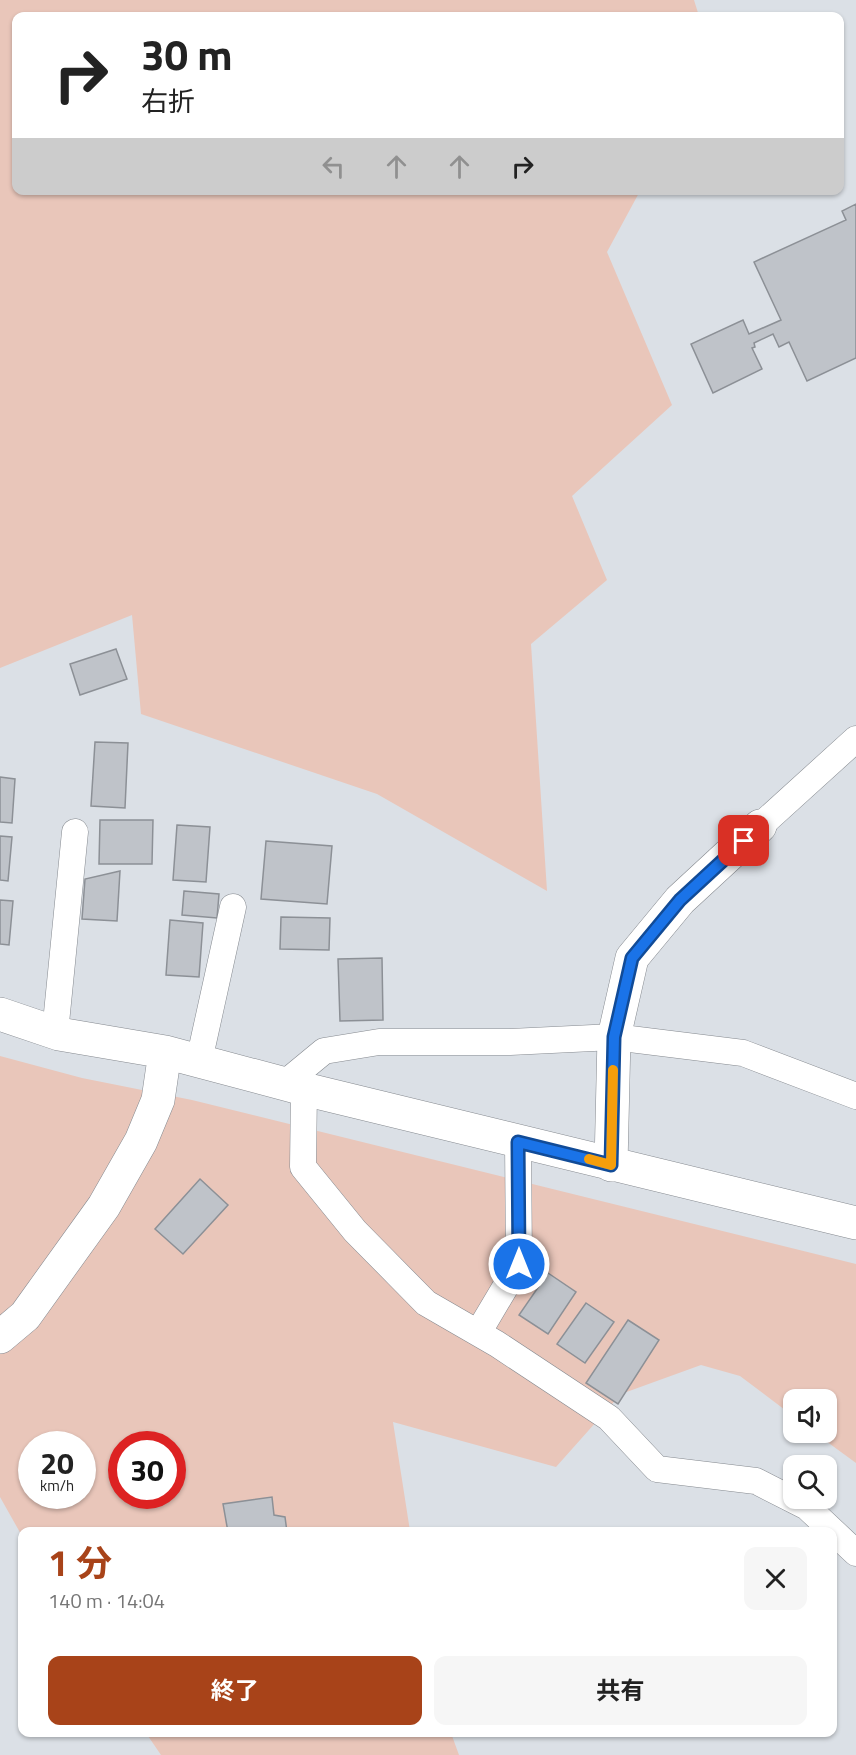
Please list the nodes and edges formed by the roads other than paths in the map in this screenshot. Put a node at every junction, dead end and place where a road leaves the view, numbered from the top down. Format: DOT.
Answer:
graph roads {
  1 [pos="856,739"];
  2 [pos="760,826"];
  3 [pos="75,832"];
  4 [pos="233,907"];
  5 [pos="0,1014"];
  6 [pos="54,1033"];
  7 [pos="614,1037"];
  8 [pos="165,1052"];
  9 [pos="199,1061"];
  10 [pos="294,1087"];
  11 [pos="856,1096"];
  12 [pos="518,1142"];
  13 [pos="611,1165"];
  14 [pos="856,1223"];
  15 [pos="478,1334"];
  16 [pos="0,1337"];
  17 [pos="828,1527"];
  18 [pos="837,1535"];
  19 [pos="856,1553"];
  1 -- 2 [label="street"];
  2 -- 7 [label="street"];
  3 -- 6 [label="street"];
  4 -- 9 [label="street"];
  5 -- 6 [label="street"];
  6 -- 8 [label="street"];
  7 -- 10 [label="street"];
  7 -- 11 [label="street"];
  7 -- 13 [label="street"];
  8 -- 9 [label="street"];
  8 -- 16 [label="street"];
  9 -- 10 [label="street"];
  10 -- 12 [label="street"];
  10 -- 15 [label="street"];
  12 -- 13 [label="street"];
  12 -- 15 [label="street"];
  13 -- 14 [label="street"];
  15 -- 17 [label="street"];
  18 -- 19 [label="street"];
}
